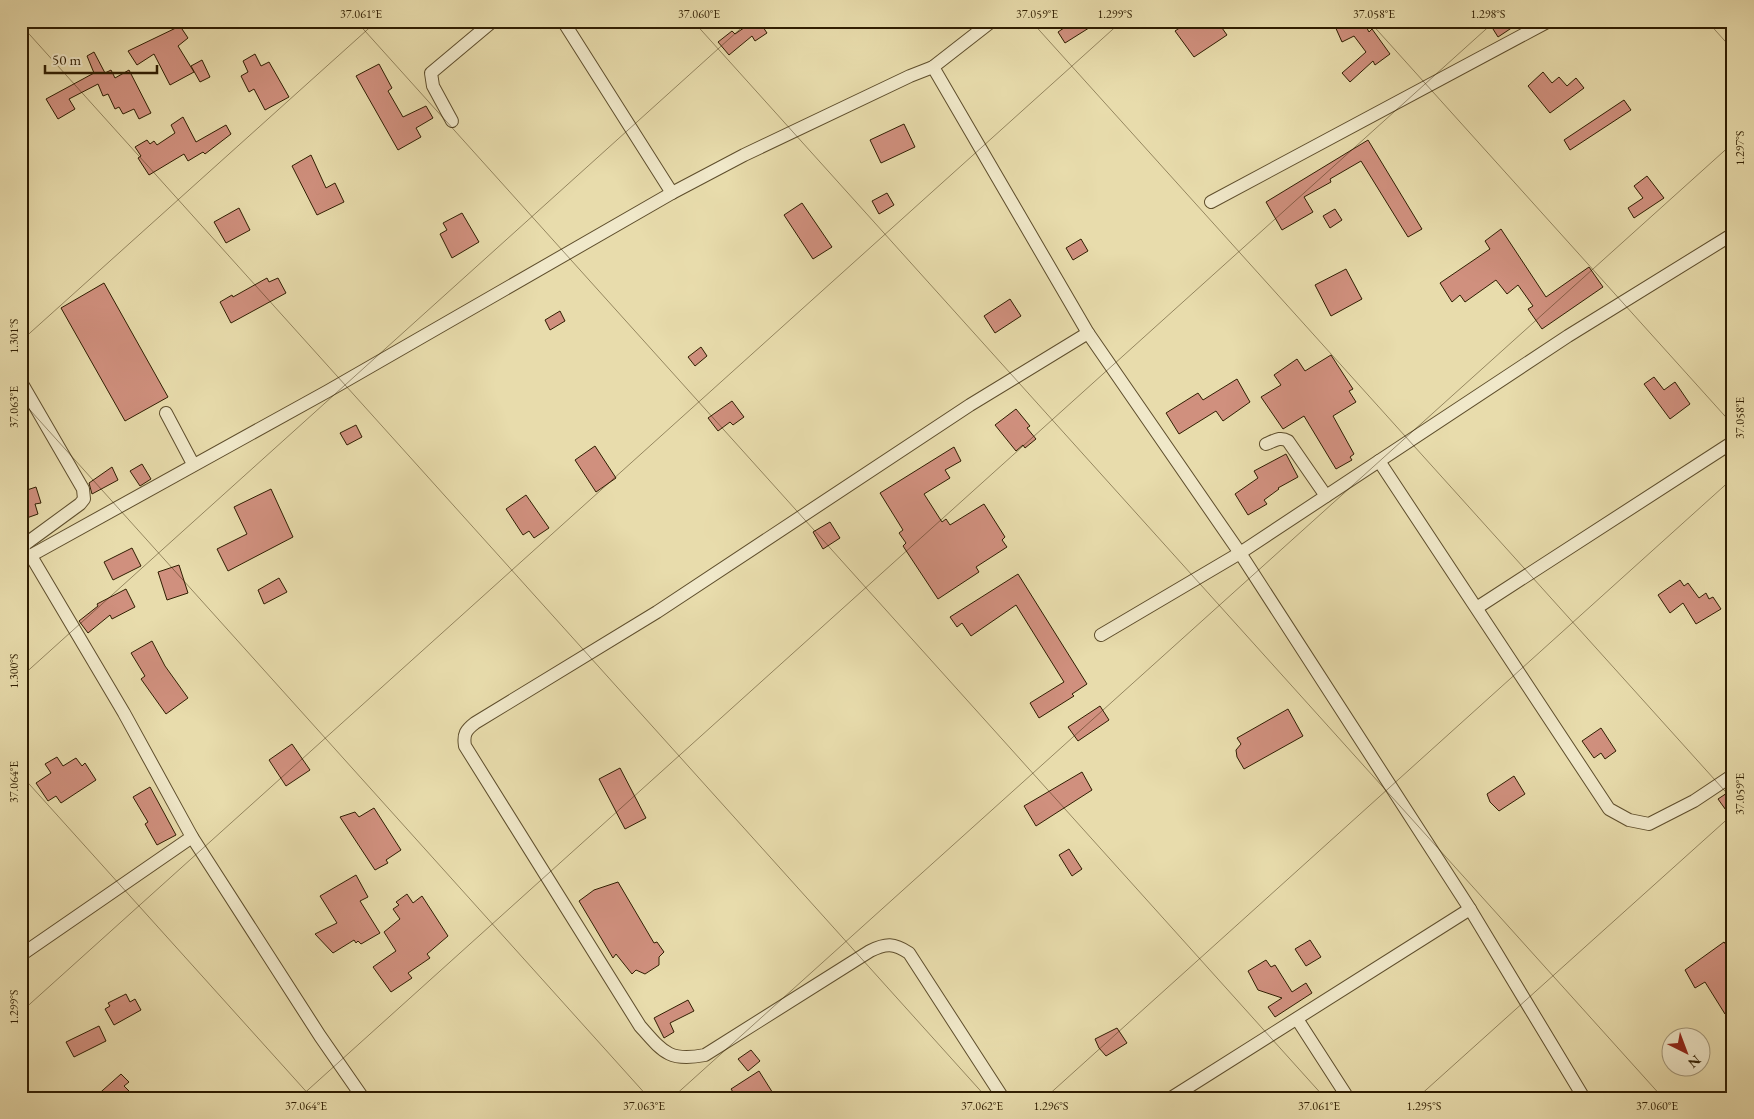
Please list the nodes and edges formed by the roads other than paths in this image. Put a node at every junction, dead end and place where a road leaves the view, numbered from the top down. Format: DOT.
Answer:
graph roads {
  1 [pos="494,21"];
  2 [pos="562,21"];
  3 [pos="992,21"];
  4 [pos="1549,21"];
  5 [pos="933,68"];
  6 [pos="452,121"];
  7 [pos="672,193"];
  8 [pos="1211,202"];
  9 [pos="1733,234"];
  10 [pos="1088,333"];
  11 [pos="21,382"];
  12 [pos="166,413"];
  13 [pos="1733,442"];
  14 [pos="1266,444"];
  15 [pos="1379,461"];
  16 [pos="193,464"];
  17 [pos="1326,496"];
  18 [pos="1240,553"];
  19 [pos="25,559"];
  20 [pos="1478,608"];
  21 [pos="1101,635"];
  22 [pos="1733,775"];
  23 [pos="192,837"];
  24 [pos="1470,909"];
  25 [pos="21,955"];
  26 [pos="1296,1018"];
  27 [pos="363,1098"];
  28 [pos="1003,1098"];
  29 [pos="1171,1098"];
  30 [pos="1348,1098"];
  31 [pos="1584,1098"];
  1 -- 6 [label="street"];
  2 -- 7 [label="street"];
  3 -- 5 [label="street"];
  4 -- 8 [label="street"];
  5 -- 7 [label="street"];
  5 -- 10 [label="street"];
  7 -- 16 [label="street"];
  9 -- 15 [label="street"];
  10 -- 18 [label="street"];
  10 -- 28 [label="street"];
  11 -- 19 [label="street"];
  12 -- 16 [label="street"];
  13 -- 20 [label="street"];
  14 -- 17 [label="street"];
  15 -- 17 [label="street"];
  15 -- 20 [label="street"];
  16 -- 19 [label="street"];
  17 -- 18 [label="street"];
  18 -- 21 [label="street"];
  18 -- 24 [label="street"];
  19 -- 23 [label="street"];
  20 -- 22 [label="street"];
  23 -- 25 [label="street"];
  23 -- 27 [label="street"];
  24 -- 26 [label="street"];
  24 -- 31 [label="street"];
  26 -- 29 [label="street"];
  26 -- 30 [label="street"];
}
